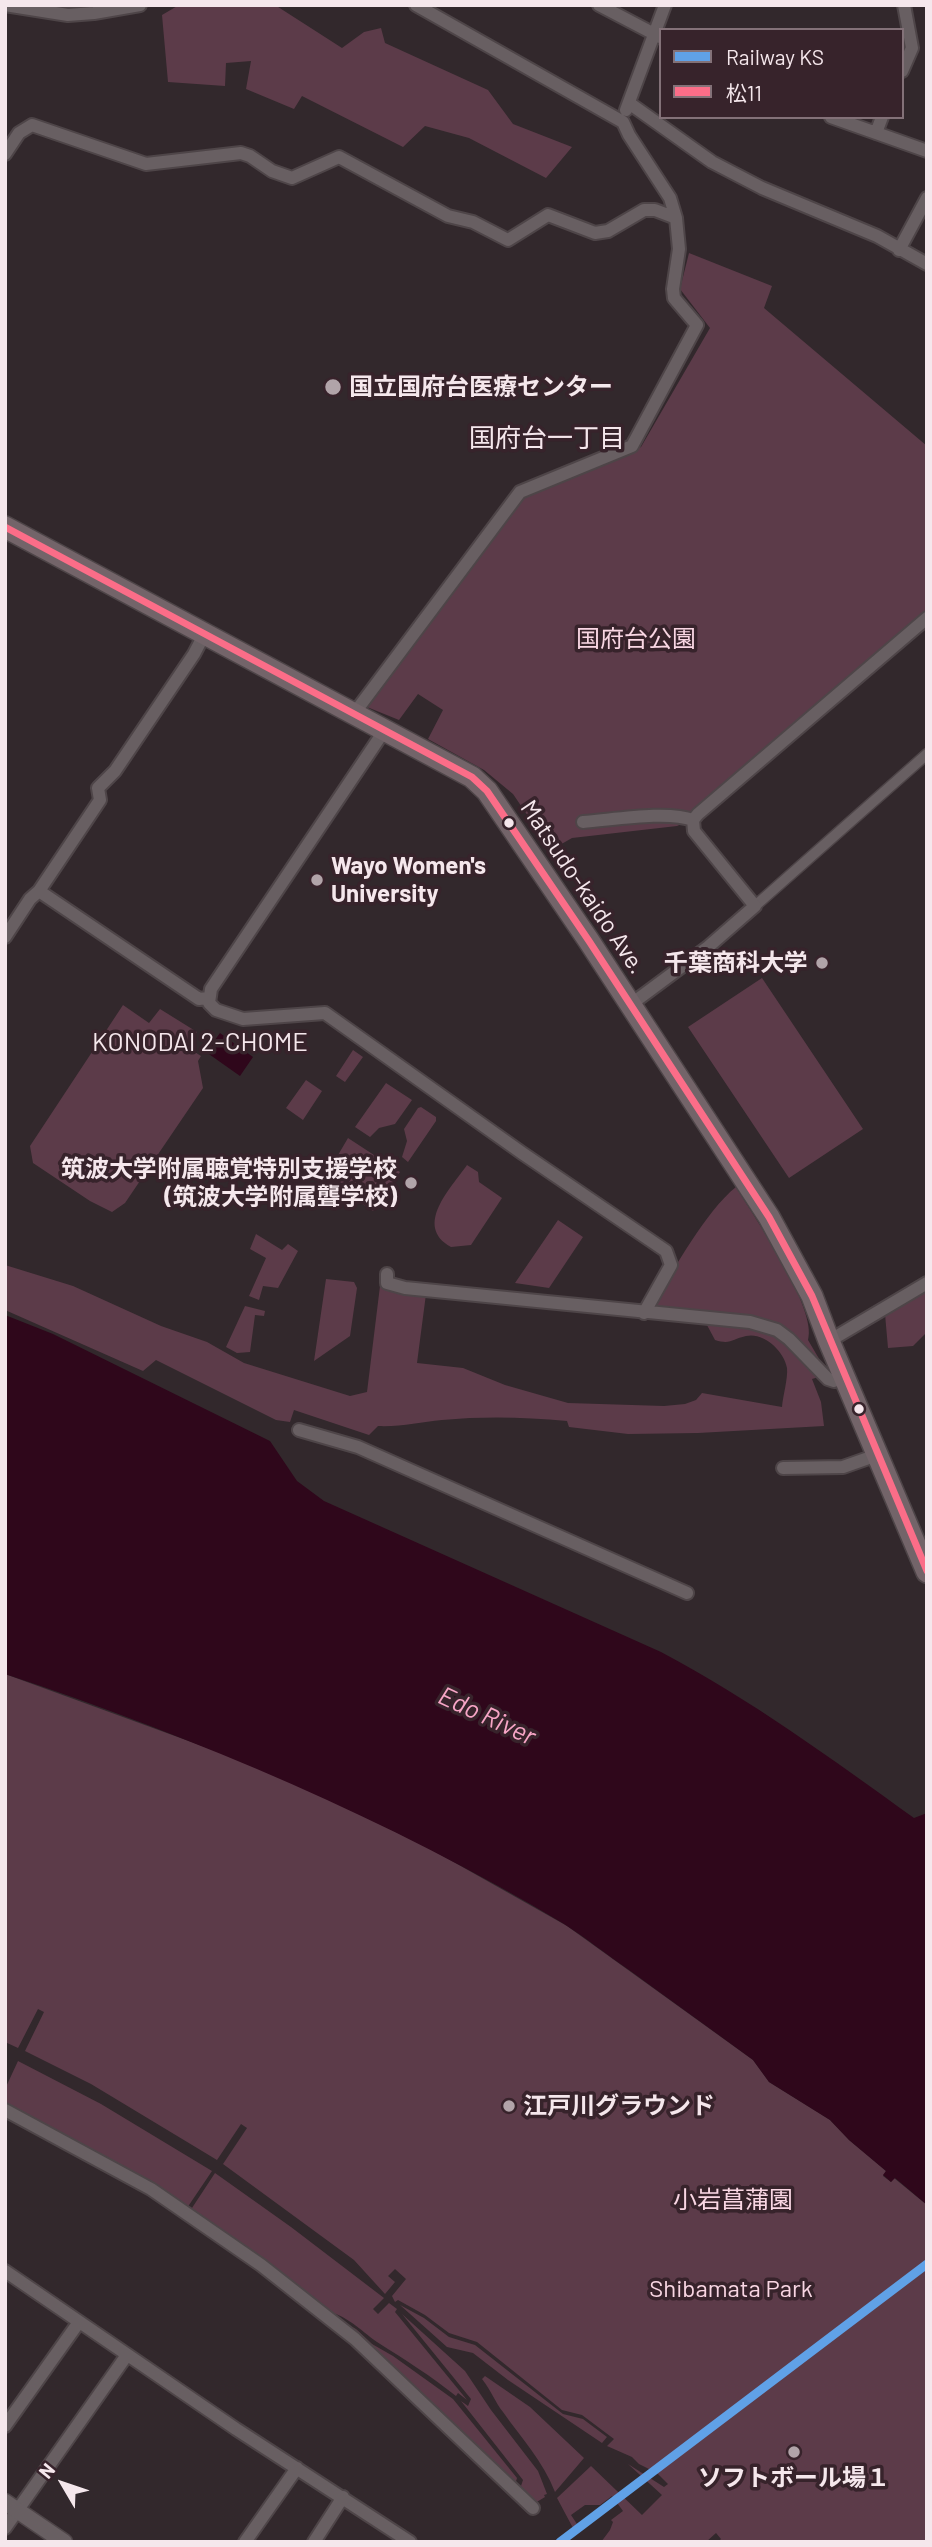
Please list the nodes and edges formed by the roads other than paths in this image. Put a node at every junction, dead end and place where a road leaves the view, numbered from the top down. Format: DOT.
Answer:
graph roads {
  1 [pos="5,5"];
  2 [pos="140,5"];
  3 [pos="416,5"];
  4 [pos="599,5"];
  5 [pos="665,5"];
  6 [pos="904,5"];
  7 [pos="657,35"];
  8 [pos="904,66"];
  9 [pos="629,103"];
  10 [pos="837,119"];
  11 [pos="881,119"];
  12 [pos="623,122"];
  13 [pos="876,132"];
  14 [pos="927,150"];
  15 [pos="5,155"];
  16 [pos="927,198"];
  17 [pos="676,218"];
  18 [pos="899,250"];
  19 [pos="927,264"];
  20 [pos="5,527"];
  21 [pos="927,618"];
  22 [pos="204,635"];
  23 [pos="353,715"];
  24 [pos="384,731"];
  25 [pos="927,754"];
  26 [pos="693,820"];
  27 [pos="583,822"];
  28 [pos="39,891"];
  29 [pos="755,906"];
  30 [pos="5,937"];
  31 [pos="208,998"];
  32 [pos="630,1005"];
  33 [pos="387,1274"];
  34 [pos="927,1283"];
  35 [pos="644,1313"];
  36 [pos="829,1341"];
  37 [pos="844,1376"];
  38 [pos="299,1430"];
  39 [pos="877,1455"];
  40 [pos="783,1468"];
  41 [pos="926,1566"];
  42 [pos="687,1593"];
  43 [pos="5,2110"];
  44 [pos="5,2271"];
  45 [pos="79,2322"];
  46 [pos="127,2355"];
  47 [pos="5,2426"];
  48 [pos="297,2468"];
  49 [pos="343,2497"];
  50 [pos="12,2506"];
  51 [pos="533,2508"];
  52 [pos="5,2528"];
  53 [pos="64,2542"];
  54 [pos="245,2542"];
  55 [pos="314,2542"];
  56 [pos="410,2542"];
  1 -- 2 [label="street"];
  3 -- 12 [label="street"];
  4 -- 7 [label="street"];
  5 -- 7 [label="street"];
  6 -- 8 [label="street"];
  7 -- 9 [label="street"];
  9 -- 12 [label="street"];
  9 -- 18 [label="street"];
  10 -- 13 [label="street"];
  11 -- 13 [label="street"];
  12 -- 17 [label="street"];
  13 -- 14 [label="street"];
  15 -- 17 [label="street"];
  16 -- 18 [label="street"];
  17 -- 23 [label="street"];
  18 -- 19 [label="street"];
  20 -- 22 [label="main road, Matsudo-kaido Ave."];
  21 -- 26 [label="street"];
  22 -- 23 [label="main road, Matsudo-kaido Ave."];
  22 -- 28 [label="street"];
  23 -- 24 [label="main road, Matsudo-kaido Ave."];
  24 -- 31 [label="street"];
  24 -- 32 [label="main road, Matsudo-kaido Ave."];
  25 -- 29 [label="street"];
  26 -- 27 [label="street"];
  26 -- 29 [label="street"];
  28 -- 30 [label="street"];
  28 -- 31 [label="street"];
  29 -- 32 [label="street"];
  31 -- 35 [label="street"];
  32 -- 36 [label="main road, Matsudo-kaido Ave."];
  33 -- 35 [label="street"];
  34 -- 36 [label="street"];
  35 -- 37 [label="street"];
  36 -- 37 [label="main road, Matsudo-kaido Ave."];
  37 -- 39 [label="main road, Matsudo-kaido Ave."];
  38 -- 42 [label="street"];
  39 -- 40 [label="street"];
  39 -- 41 [label="main road, Matsudo-kaido Ave."];
  43 -- 51 [label="street"];
  44 -- 45 [label="street"];
  45 -- 46 [label="street"];
  45 -- 47 [label="street"];
  46 -- 48 [label="street"];
  46 -- 50 [label="street"];
  48 -- 49 [label="street"];
  48 -- 54 [label="street"];
  49 -- 55 [label="street"];
  49 -- 56 [label="street"];
  50 -- 52 [label="street"];
  50 -- 53 [label="street"];
}
